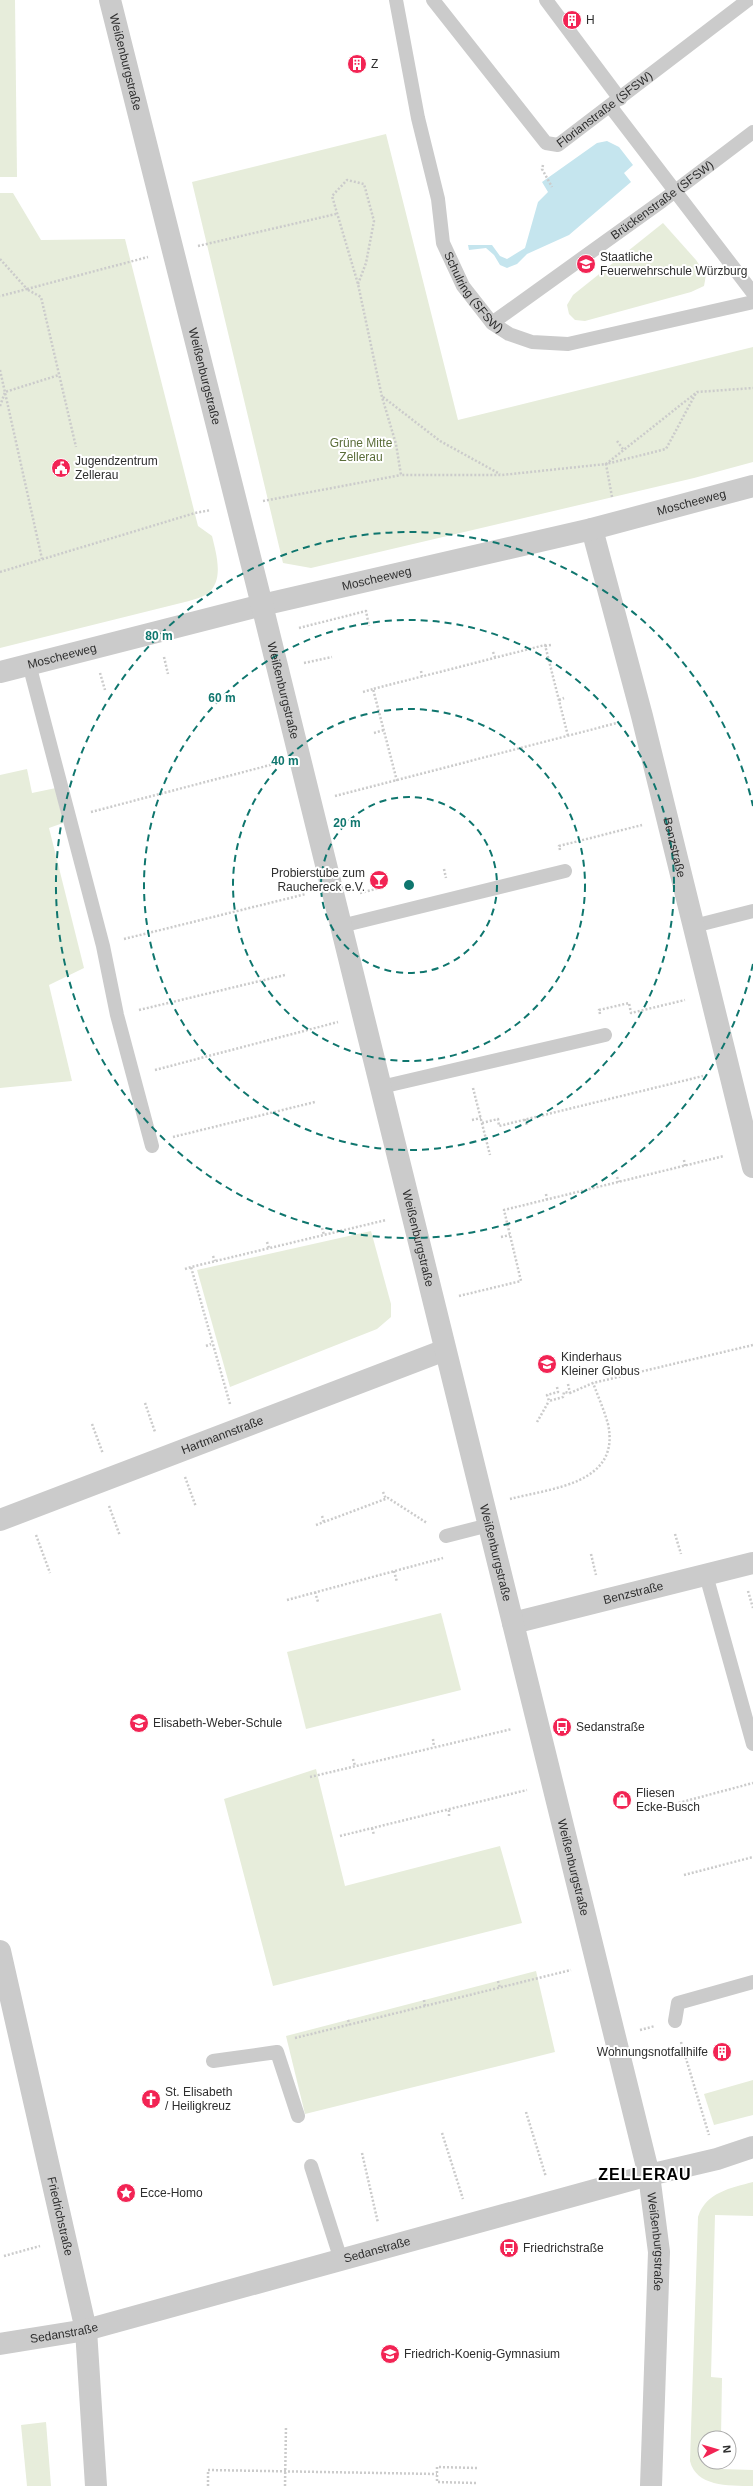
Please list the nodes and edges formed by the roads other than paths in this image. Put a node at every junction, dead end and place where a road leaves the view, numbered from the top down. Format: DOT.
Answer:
graph roads {
  1 [pos="110,0"];
  2 [pos="396,0"];
  3 [pos="434,0"];
  4 [pos="546,0"];
  5 [pos="748,0"];
  6 [pos="615,103"];
  7 [pos="753,132"];
  8 [pos="753,293"];
  9 [pos="753,302"];
  10 [pos="492,323"];
  11 [pos="753,486"];
  12 [pos="592,529"];
  13 [pos="262,605"];
  14 [pos="29,664"];
  15 [pos="0,672"];
  16 [pos="565,871"];
  17 [pos="753,911"];
  18 [pos="341,926"];
  19 [pos="694,926"];
  20 [pos="605,1035"];
  21 [pos="381,1087"];
  22 [pos="151,1144"];
  23 [pos="753,1167"];
  24 [pos="445,1350"];
  25 [pos="486,1515"];
  26 [pos="0,1520"];
  27 [pos="446,1536"];
  28 [pos="753,1563"];
  29 [pos="706,1575"];
  30 [pos="513,1623"];
  31 [pos="753,1744"];
  32 [pos="0,1951"];
  33 [pos="753,1982"];
  34 [pos="675,2021"];
  35 [pos="213,2061"];
  36 [pos="298,2116"];
  37 [pos="753,2147"];
  38 [pos="311,2166"];
  39 [pos="649,2175"];
  40 [pos="341,2260"];
  41 [pos="86,2330"];
  42 [pos="0,2344"];
  43 [pos="96,2486"];
  44 [pos="650,2486"];
  1 -- 13 [label="street, Weißenburgstraße"];
  2 -- 10 [label="lane, Schulring (SFSW)"];
  3 -- 6 [label="lane, Florianstraße (SFSW)"];
  4 -- 6 [label="lane"];
  5 -- 6 [label="lane, Florianstraße (SFSW)"];
  6 -- 8 [label="lane"];
  7 -- 10 [label="lane, Brückenstraße (SFSW)"];
  9 -- 10 [label="lane, Schulring (SFSW)"];
  11 -- 12 [label="street, Moscheeweg"];
  12 -- 13 [label="street, Moscheeweg"];
  12 -- 19 [label="street, Benzstraße"];
  13 -- 14 [label="street, Moscheeweg"];
  13 -- 18 [label="street, Weißenburgstraße"];
  14 -- 15 [label="street, Moscheeweg"];
  14 -- 22 [label="lane"];
  16 -- 18 [label="lane"];
  17 -- 19 [label="lane"];
  18 -- 21 [label="street, Weißenburgstraße"];
  19 -- 23 [label="street, Benzstraße"];
  20 -- 21 [label="lane"];
  21 -- 24 [label="street, Weißenburgstraße"];
  24 -- 25 [label="street, Weißenburgstraße"];
  24 -- 26 [label="street, Hartmannstraße"];
  25 -- 27 [label="lane"];
  25 -- 30 [label="street, Weißenburgstraße"];
  28 -- 29 [label="street, Benzstraße"];
  29 -- 30 [label="street, Benzstraße"];
  29 -- 31 [label="lane"];
  30 -- 39 [label="street, Weißenburgstraße"];
  32 -- 41 [label="street, Friedrichstraße"];
  33 -- 34 [label="lane"];
  35 -- 36 [label="lane"];
  37 -- 39 [label="street, Sedanstraße"];
  38 -- 40 [label="lane"];
  39 -- 40 [label="street, Sedanstraße"];
  39 -- 44 [label="street, Weißenburgstraße"];
  40 -- 41 [label="street, Sedanstraße"];
  41 -- 42 [label="street, Sedanstraße"];
  41 -- 43 [label="street, Friedrichstraße"];
}
